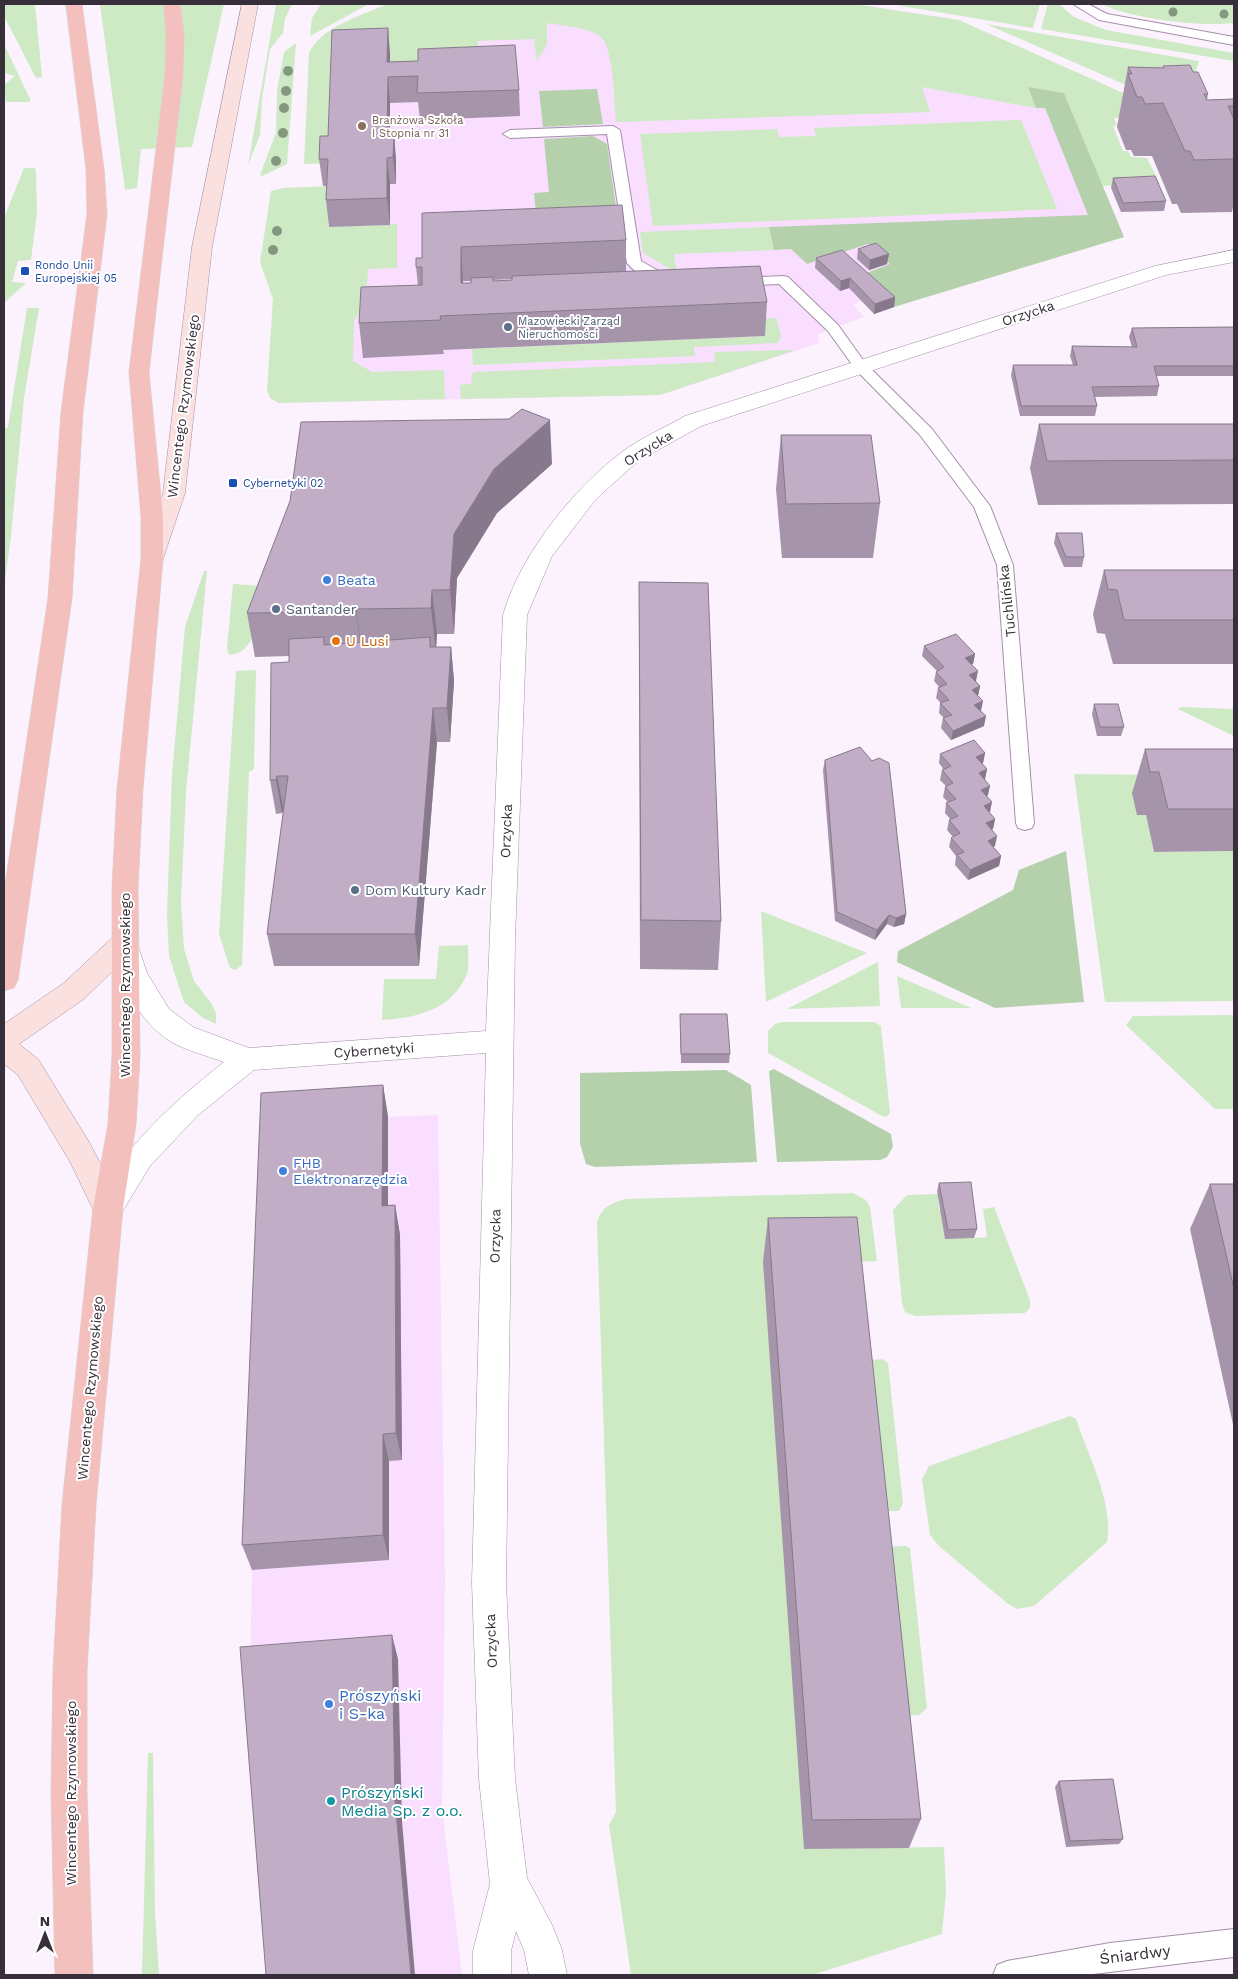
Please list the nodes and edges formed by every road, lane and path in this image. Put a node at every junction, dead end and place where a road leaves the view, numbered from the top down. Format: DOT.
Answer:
graph roads {
  1 [pos="74,4"];
  2 [pos="172,4"];
  3 [pos="250,4"];
  4 [pos="1079,4"];
  5 [pos="1234,41"];
  6 [pos="510,134"];
  7 [pos="1234,256"];
  8 [pos="726,282"];
  9 [pos="688,284"];
  10 [pos="861,367"];
  11 [pos="152,559"];
  12 [pos="1024,824"];
  13 [pos="125,942"];
  14 [pos="6,945"];
  15 [pos="4,980"];
  16 [pos="4,1038"];
  17 [pos="500,1041"];
  18 [pos="4,1048"];
  19 [pos="248,1059"];
  20 [pos="108,1208"];
  21 [pos="509,1884"];
  22 [pos="1234,1943"];
  23 [pos="74,1975"];
  24 [pos="492,1975"];
  25 [pos="548,1975"];
  26 [pos="1007,1975"];
  1 -- 14 [label="main road"];
  2 -- 11 [label="main road"];
  3 -- 11 [label="main road, Wincentego Rzymowskiego"];
  4 -- 5 [label="lane"];
  6 -- 9 [label="lane"];
  7 -- 10 [label="street, Orzycka"];
  8 -- 10 [label="lane, Tuchlińska"];
  10 -- 12 [label="lane, Tuchlińska"];
  10 -- 17 [label="street, Orzycka"];
  11 -- 13 [label="main road, Wincentego Rzymowskiego"];
  13 -- 16 [label="main road"];
  13 -- 19 [label="street, Cybernetyki"];
  13 -- 20 [label="main road, Wincentego Rzymowskiego"];
  14 -- 15 [label="main road"];
  17 -- 19 [label="street, Cybernetyki"];
  17 -- 21 [label="street, Orzycka"];
  18 -- 20 [label="main road"];
  19 -- 20 [label="street"];
  20 -- 23 [label="main road, Wincentego Rzymowskiego"];
  21 -- 24 [label="street, Orzycka"];
  21 -- 25 [label="street, Orzycka"];
  22 -- 26 [label="lane, Śniardwy"];
}
